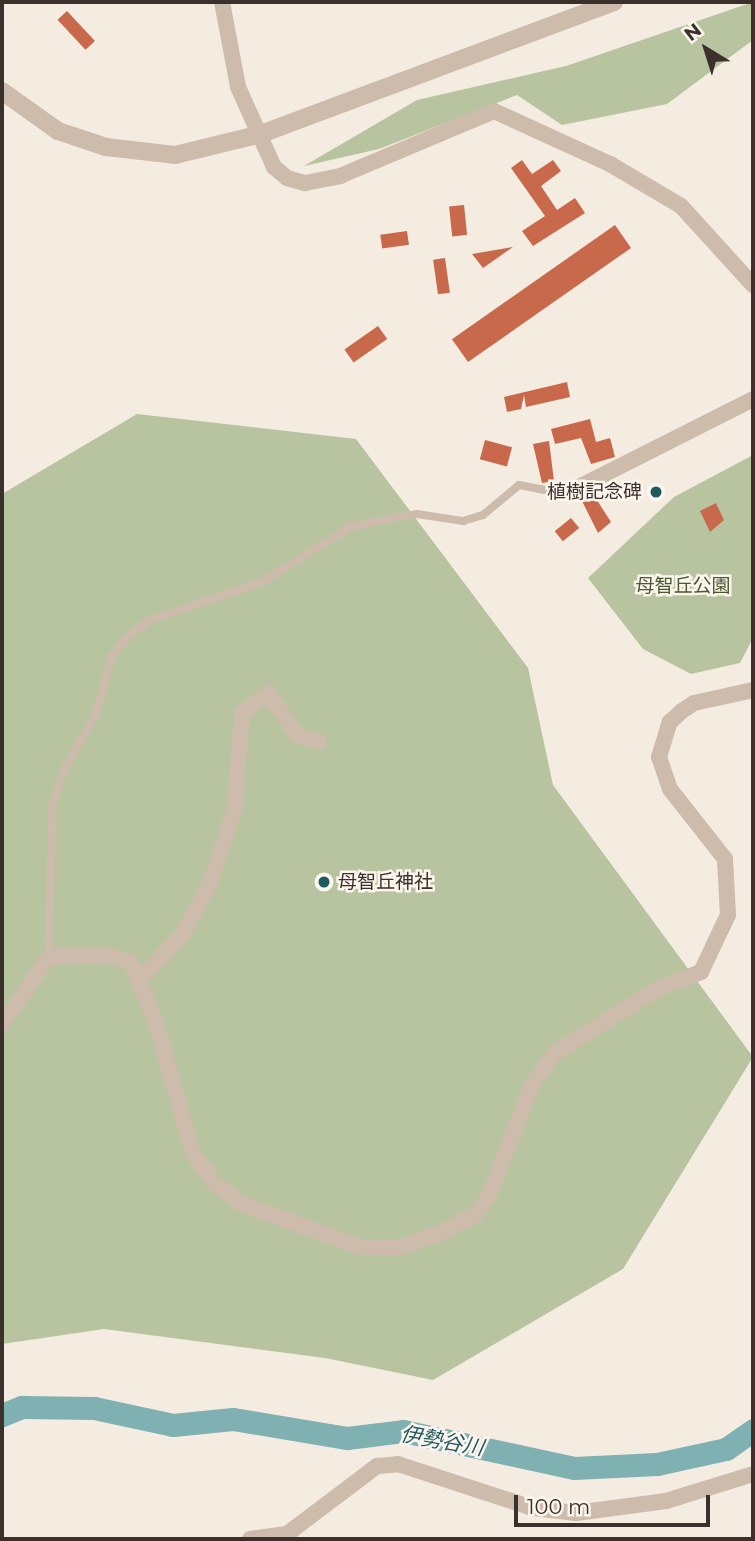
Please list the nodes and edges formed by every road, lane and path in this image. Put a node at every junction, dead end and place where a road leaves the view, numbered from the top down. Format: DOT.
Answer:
graph roads {
  1 [pos="222,2"];
  2 [pos="614,2"];
  3 [pos="2,91"];
  4 [pos="261,134"];
  5 [pos="753,285"];
  6 [pos="753,399"];
  7 [pos="579,487"];
  8 [pos="753,690"];
  9 [pos="318,741"];
  10 [pos="49,957"];
  11 [pos="138,982"];
  12 [pos="2,1024"];
  13 [pos="753,1474"];
  14 [pos="250,1539"];
  1 -- 4 [label="street"];
  2 -- 4 [label="street"];
  3 -- 4 [label="street"];
  4 -- 5 [label="street"];
  6 -- 7 [label="street"];
  7 -- 10 [label="lane"];
  8 -- 11 [label="street"];
  9 -- 11 [label="street"];
  10 -- 11 [label="street"];
  10 -- 12 [label="street"];
  13 -- 14 [label="street"];
}
